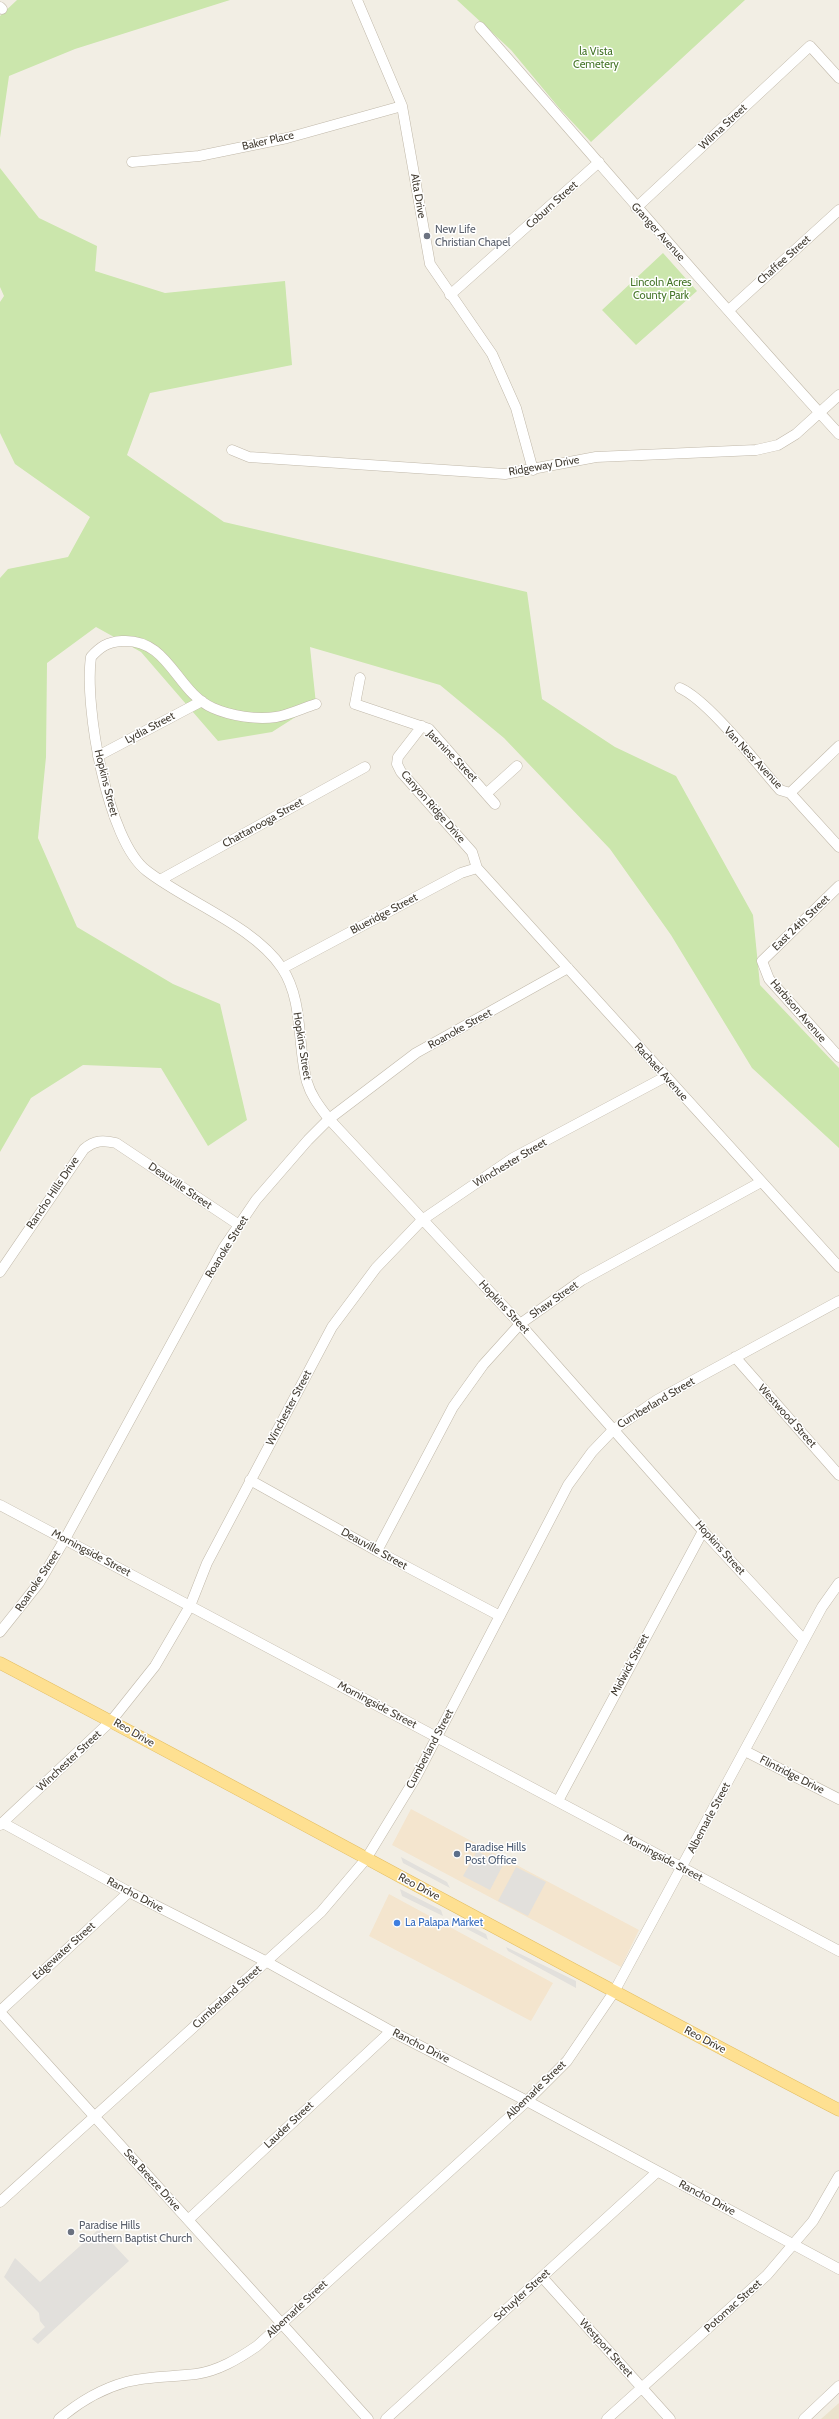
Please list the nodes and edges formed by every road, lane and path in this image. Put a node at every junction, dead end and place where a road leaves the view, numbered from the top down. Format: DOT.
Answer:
graph roads {
  1 [pos="357,0"];
  2 [pos="480,27"];
  3 [pos="839,78"];
  4 [pos="402,106"];
  5 [pos="132,162"];
  6 [pos="599,162"];
  7 [pos="636,208"];
  8 [pos="839,210"];
  9 [pos="450,295"];
  10 [pos="729,310"];
  11 [pos="839,395"];
  12 [pos="820,413"];
  13 [pos="839,434"];
  14 [pos="232,450"];
  15 [pos="533,470"];
  16 [pos="360,678"];
  17 [pos="680,688"];
  18 [pos="202,701"];
  19 [pos="316,704"];
  20 [pos="422,726"];
  21 [pos="839,746"];
  22 [pos="98,756"];
  23 [pos="518,766"];
  24 [pos="365,767"];
  25 [pos="487,793"];
  26 [pos="790,793"];
  27 [pos="495,804"];
  28 [pos="839,847"];
  29 [pos="481,871"];
  30 [pos="160,880"];
  31 [pos="839,886"];
  32 [pos="762,961"];
  33 [pos="283,968"];
  34 [pos="568,968"];
  35 [pos="839,1057"];
  36 [pos="665,1077"];
  37 [pos="329,1119"];
  38 [pos="121,1147"];
  39 [pos="761,1182"];
  40 [pos="422,1220"];
  41 [pos="239,1225"];
  42 [pos="839,1267"];
  43 [pos="0,1272"];
  44 [pos="839,1301"];
  45 [pos="520,1324"];
  46 [pos="734,1357"];
  47 [pos="613,1430"];
  48 [pos="839,1475"];
  49 [pos="250,1480"];
  50 [pos="0,1506"];
  51 [pos="703,1530"];
  52 [pos="65,1539"];
  53 [pos="377,1551"];
  54 [pos="839,1583"];
  55 [pos="190,1606"];
  56 [pos="500,1616"];
  57 [pos="0,1632"];
  58 [pos="804,1640"];
  59 [pos="0,1663"];
  60 [pos="112,1720"];
  61 [pos="437,1737"];
  62 [pos="745,1751"];
  63 [pos="839,1799"];
  64 [pos="558,1801"];
  65 [pos="2,1824"];
  66 [pos="366,1859"];
  67 [pos="682,1868"];
  68 [pos="129,1892"];
  69 [pos="839,1951"];
  70 [pos="267,1962"];
  71 [pos="614,1992"];
  72 [pos="0,2012"];
  73 [pos="391,2030"];
  74 [pos="526,2101"];
  75 [pos="839,2110"];
  76 [pos="95,2117"];
  77 [pos="657,2172"];
  78 [pos="839,2176"];
  79 [pos="0,2202"];
  80 [pos="188,2220"];
  81 [pos="794,2245"];
  82 [pos="839,2269"];
  83 [pos="542,2277"];
  84 [pos="282,2324"];
  85 [pos="839,2386"];
  86 [pos="642,2387"];
  87 [pos="59,2419"];
  88 [pos="368,2419"];
  89 [pos="386,2419"];
  90 [pos="607,2419"];
  91 [pos="670,2419"];
  92 [pos="804,2419"];
  1 -- 4 [label="street, Alta Drive"];
  2 -- 6 [label="street, Granger Avenue"];
  3 -- 7 [label="street, Wilma Street"];
  4 -- 5 [label="street, Baker Place"];
  4 -- 9 [label="street, Alta Drive"];
  6 -- 7 [label="street, Granger Avenue"];
  6 -- 9 [label="street, Coburn Street"];
  7 -- 10 [label="street, Granger Avenue"];
  8 -- 10 [label="street, Chaffee Street"];
  9 -- 15 [label="street, Alta Drive"];
  10 -- 12 [label="street, Granger Avenue"];
  11 -- 12 [label="street, Ridgeway Drive"];
  12 -- 13 [label="street, Granger Avenue"];
  12 -- 15 [label="street, Ridgeway Drive"];
  14 -- 15 [label="street, Ridgeway Drive"];
  16 -- 20 [label="street, Jasmine Street"];
  17 -- 26 [label="street, Van Ness Avenue"];
  18 -- 19 [label="street, Hopkins Street"];
  18 -- 22 [label="street, Lydia Street"];
  18 -- 22 [label="street, Hopkins Street"];
  20 -- 25 [label="street, Jasmine Street"];
  20 -- 29 [label="street, Canyon Ridge Drive"];
  21 -- 26 [label="street"];
  22 -- 30 [label="street, Hopkins Street"];
  23 -- 25 [label="street"];
  24 -- 30 [label="street, Chattanooga Street"];
  25 -- 27 [label="street, Jasmine Street"];
  26 -- 28 [label="street, Van Ness Avenue"];
  29 -- 33 [label="street, Blueridge Street"];
  29 -- 34 [label="street, Rachael Avenue"];
  30 -- 33 [label="street, Hopkins Street"];
  31 -- 32 [label="street, East 24th Street"];
  32 -- 35 [label="street, Harbison Avenue"];
  33 -- 37 [label="street, Hopkins Street"];
  34 -- 36 [label="street, Rachael Avenue"];
  34 -- 37 [label="street, Roanoke Street"];
  36 -- 39 [label="street, Rachael Avenue"];
  36 -- 40 [label="street, Winchester Street"];
  37 -- 40 [label="street, Hopkins Street"];
  37 -- 41 [label="street, Roanoke Street"];
  38 -- 41 [label="street, Deauville Street"];
  38 -- 43 [label="street, Rancho Hills Drive"];
  39 -- 42 [label="street, Rachael Avenue"];
  39 -- 45 [label="street, Shaw Street"];
  40 -- 45 [label="street, Hopkins Street"];
  40 -- 49 [label="street, Winchester Street"];
  41 -- 52 [label="street, Roanoke Street"];
  44 -- 46 [label="street, Cumberland Street"];
  45 -- 47 [label="street, Hopkins Street"];
  45 -- 53 [label="street, Shaw Street"];
  46 -- 47 [label="street, Cumberland Street"];
  46 -- 48 [label="street, Westwood Street"];
  47 -- 51 [label="street, Hopkins Street"];
  47 -- 56 [label="street, Cumberland Street"];
  49 -- 53 [label="street, Deauville Street"];
  49 -- 55 [label="street, Winchester Street"];
  50 -- 52 [label="street, Morningside Street"];
  51 -- 58 [label="street, Hopkins Street"];
  51 -- 64 [label="street, Midwick Street"];
  52 -- 55 [label="street, Morningside Street"];
  52 -- 57 [label="street, Roanoke Street"];
  53 -- 56 [label="street, Deauville Street"];
  54 -- 58 [label="street, Albemarle Street"];
  55 -- 60 [label="street, Winchester Street"];
  55 -- 61 [label="street, Morningside Street"];
  56 -- 61 [label="street, Cumberland Street"];
  58 -- 62 [label="street, Albemarle Street"];
  59 -- 60 [label="main road, Reo Drive"];
  60 -- 65 [label="street, Winchester Street"];
  60 -- 66 [label="main road, Reo Drive"];
  61 -- 64 [label="street, Morningside Street"];
  61 -- 66 [label="street, Cumberland Street"];
  62 -- 63 [label="street, Flintridge Drive"];
  62 -- 67 [label="street, Albemarle Street"];
  64 -- 67 [label="street, Morningside Street"];
  65 -- 68 [label="street, Rancho Drive"];
  66 -- 70 [label="street, Cumberland Street"];
  66 -- 71 [label="main road, Reo Drive"];
  67 -- 69 [label="street, Morningside Street"];
  67 -- 71 [label="street, Albemarle Street"];
  68 -- 70 [label="street, Rancho Drive"];
  68 -- 72 [label="street, Edgewater Street"];
  70 -- 73 [label="street, Rancho Drive"];
  70 -- 76 [label="street, Cumberland Street"];
  71 -- 74 [label="street, Albemarle Street"];
  71 -- 75 [label="main road, Reo Drive"];
  72 -- 76 [label="street, Sea Breeze Drive"];
  73 -- 74 [label="street, Rancho Drive"];
  73 -- 80 [label="street, Lauder Street"];
  74 -- 77 [label="street, Rancho Drive"];
  74 -- 84 [label="street, Albemarle Street"];
  76 -- 79 [label="street, Cumberland Street"];
  76 -- 80 [label="street, Sea Breeze Drive"];
  77 -- 81 [label="street, Rancho Drive"];
  77 -- 83 [label="street, Schuyler Street"];
  78 -- 81 [label="street, Potomac Street"];
  80 -- 84 [label="street, Sea Breeze Drive"];
  81 -- 82 [label="street, Rancho Drive"];
  81 -- 86 [label="street, Potomac Street"];
  83 -- 86 [label="street, Westport Street"];
  83 -- 89 [label="street, Schuyler Street"];
  84 -- 87 [label="street, Albemarle Street"];
  84 -- 88 [label="street, Sea Breeze Drive"];
  85 -- 92 [label="street"];
  86 -- 90 [label="street, Potomac Street"];
  86 -- 91 [label="street, Westport Street"];
}
